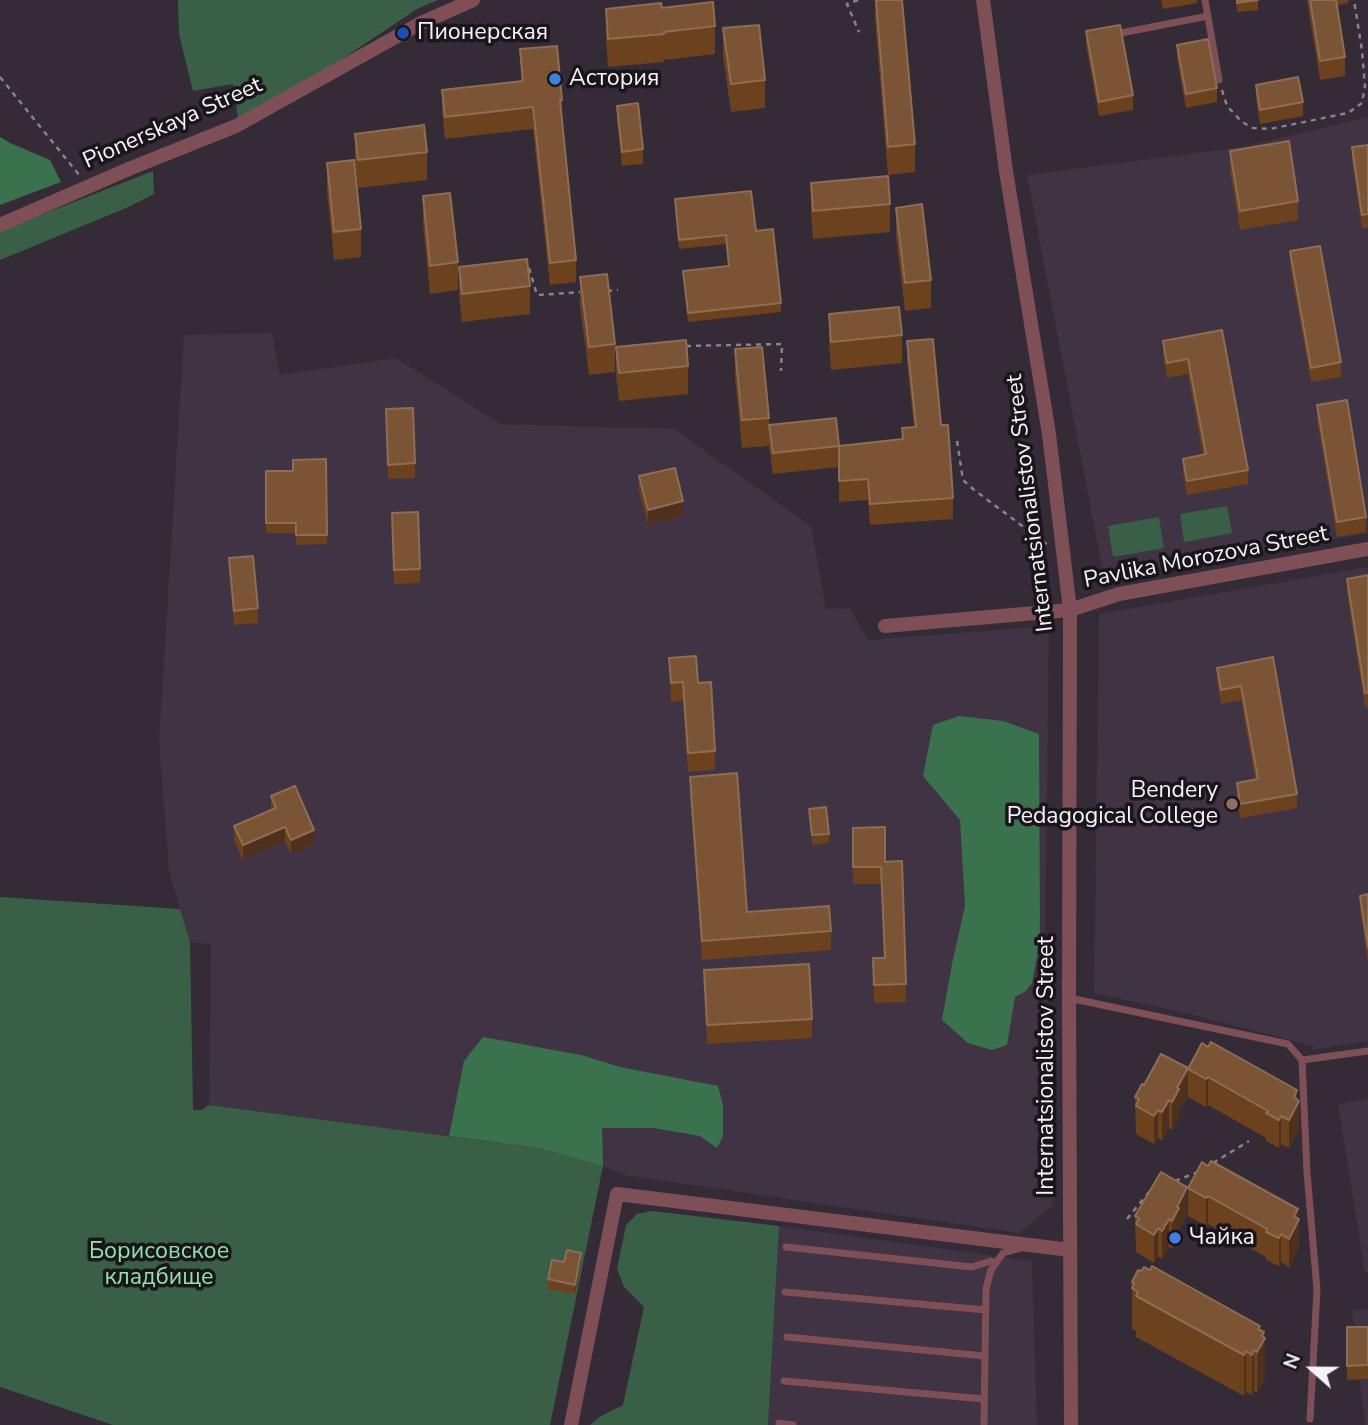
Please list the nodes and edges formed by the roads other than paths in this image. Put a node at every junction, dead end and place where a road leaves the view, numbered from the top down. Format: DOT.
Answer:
graph roads {
  1 [pos="473,0"];
  2 [pos="983,0"];
  3 [pos="1205,0"];
  4 [pos="1208,16"];
  5 [pos="1121,33"];
  6 [pos="1219,80"];
  7 [pos="0,225"];
  8 [pos="1368,550"];
  9 [pos="1070,610"];
  10 [pos="885,625"];
  11 [pos="1069,998"];
  12 [pos="1368,1051"];
  13 [pos="1301,1060"];
  14 [pos="1029,1245"];
  15 [pos="786,1247"];
  16 [pos="1070,1250"];
  17 [pos="996,1263"];
  18 [pos="785,1292"];
  19 [pos="986,1310"];
  20 [pos="787,1337"];
  21 [pos="985,1356"];
  22 [pos="784,1381"];
  23 [pos="984,1399"];
  24 [pos="1310,1419"];
  25 [pos="779,1423"];
  26 [pos="571,1425"];
  27 [pos="793,1425"];
  28 [pos="984,1425"];
  29 [pos="1071,1425"];
  1 -- 7 [label="street, Pionerskaya Street"];
  2 -- 9 [label="street, Internatsionalistov Street"];
  3 -- 4 [label="lane"];
  4 -- 5 [label="lane"];
  4 -- 6 [label="lane"];
  8 -- 9 [label="street, Pavlika Morozova Street"];
  9 -- 10 [label="street, Pavlika Morozova Street"];
  9 -- 11 [label="street, Internatsionalistov Street"];
  11 -- 13 [label="lane"];
  11 -- 16 [label="street, Internatsionalistov Street"];
  12 -- 13 [label="lane"];
  13 -- 24 [label="lane"];
  14 -- 16 [label="street"];
  14 -- 17 [label="lane"];
  14 -- 26 [label="street"];
  15 -- 17 [label="lane"];
  16 -- 29 [label="street, Internatsionalistov Street"];
  17 -- 19 [label="lane"];
  18 -- 19 [label="lane"];
  19 -- 21 [label="lane"];
  20 -- 21 [label="lane"];
  21 -- 23 [label="lane"];
  22 -- 23 [label="lane"];
  23 -- 28 [label="lane"];
  25 -- 27 [label="lane"];
}
